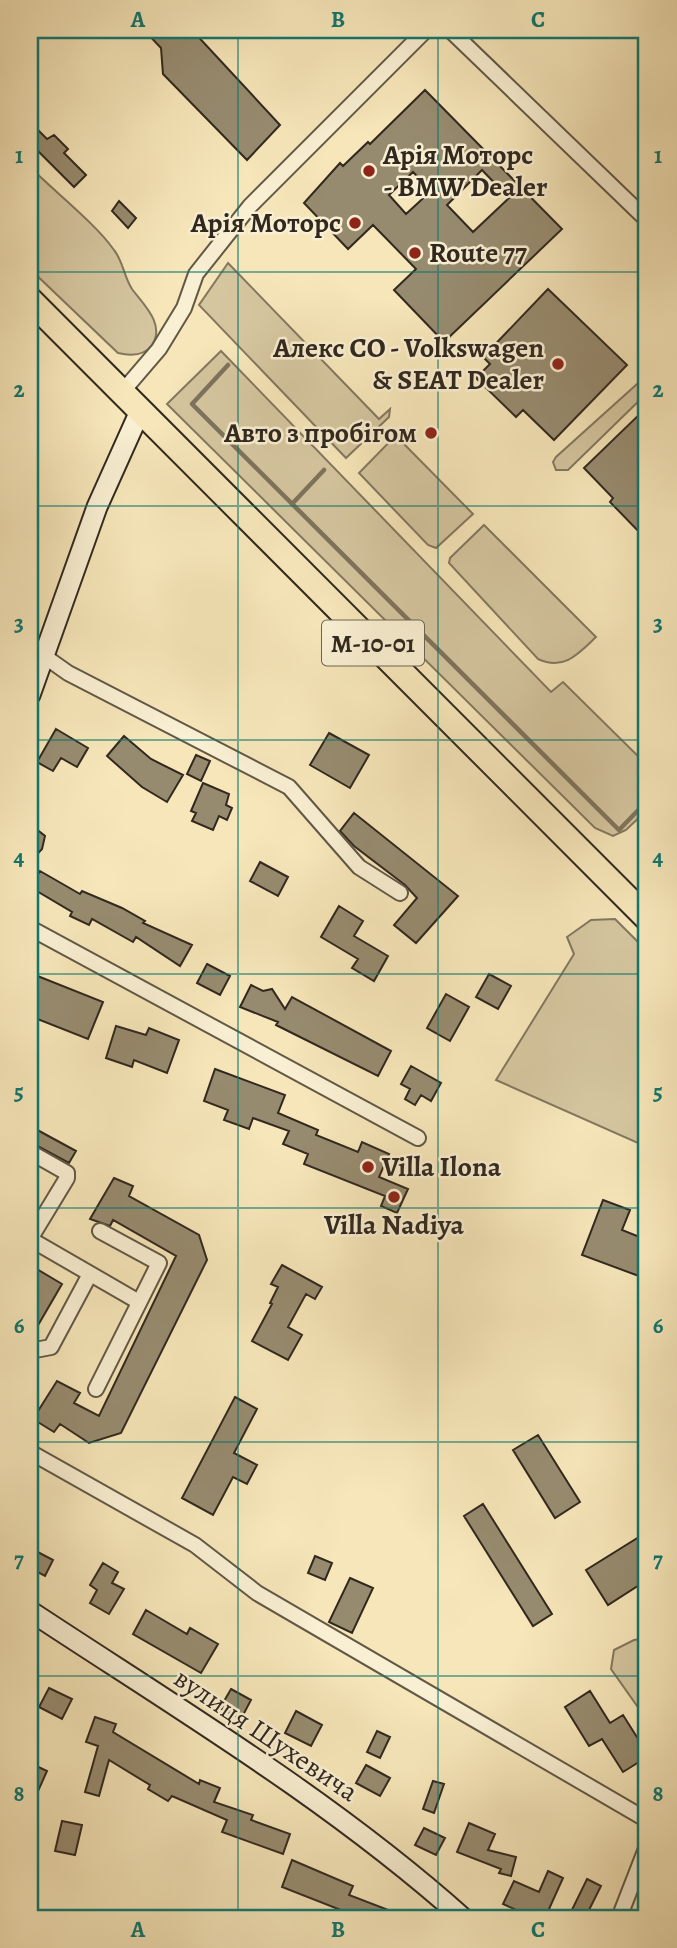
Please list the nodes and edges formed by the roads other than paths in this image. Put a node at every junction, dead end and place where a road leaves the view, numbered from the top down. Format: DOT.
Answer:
graph roads {
  1 [pos="426,30"];
  2 [pos="450,30"];
  3 [pos="647,220"];
  4 [pos="30,300"];
  5 [pos="123,391"];
  6 [pos="141,409"];
  7 [pos="37,662"];
  8 [pos="30,695"];
  9 [pos="400,893"];
  10 [pos="647,918"];
  11 [pos="30,928"];
  12 [pos="418,1138"];
  13 [pos="30,1152"];
  14 [pos="100,1231"];
  15 [pos="30,1239"];
  16 [pos="90,1274"];
  17 [pos="139,1302"];
  18 [pos="30,1351"];
  19 [pos="96,1389"];
  20 [pos="30,1452"];
  21 [pos="30,1611"];
  22 [pos="647,1820"];
  23 [pos="647,1846"];
  24 [pos="463,1918"];
  25 [pos="619,1918"];
  1 -- 5 [label="street"];
  2 -- 3 [label="street"];
  4 -- 5 [label="highway, М-10-01"];
  5 -- 6 [label="highway, М-10-01"];
  6 -- 7 [label="street"];
  6 -- 10 [label="highway, М-10-01"];
  7 -- 8 [label="street"];
  7 -- 9 [label="street"];
  11 -- 12 [label="street"];
  13 -- 15 [label="street"];
  14 -- 17 [label="street"];
  15 -- 16 [label="street"];
  16 -- 17 [label="street"];
  16 -- 18 [label="street"];
  17 -- 19 [label="street"];
  20 -- 22 [label="street"];
  21 -- 24 [label="street, вулиця Шухевича"];
  23 -- 25 [label="street"];
}
